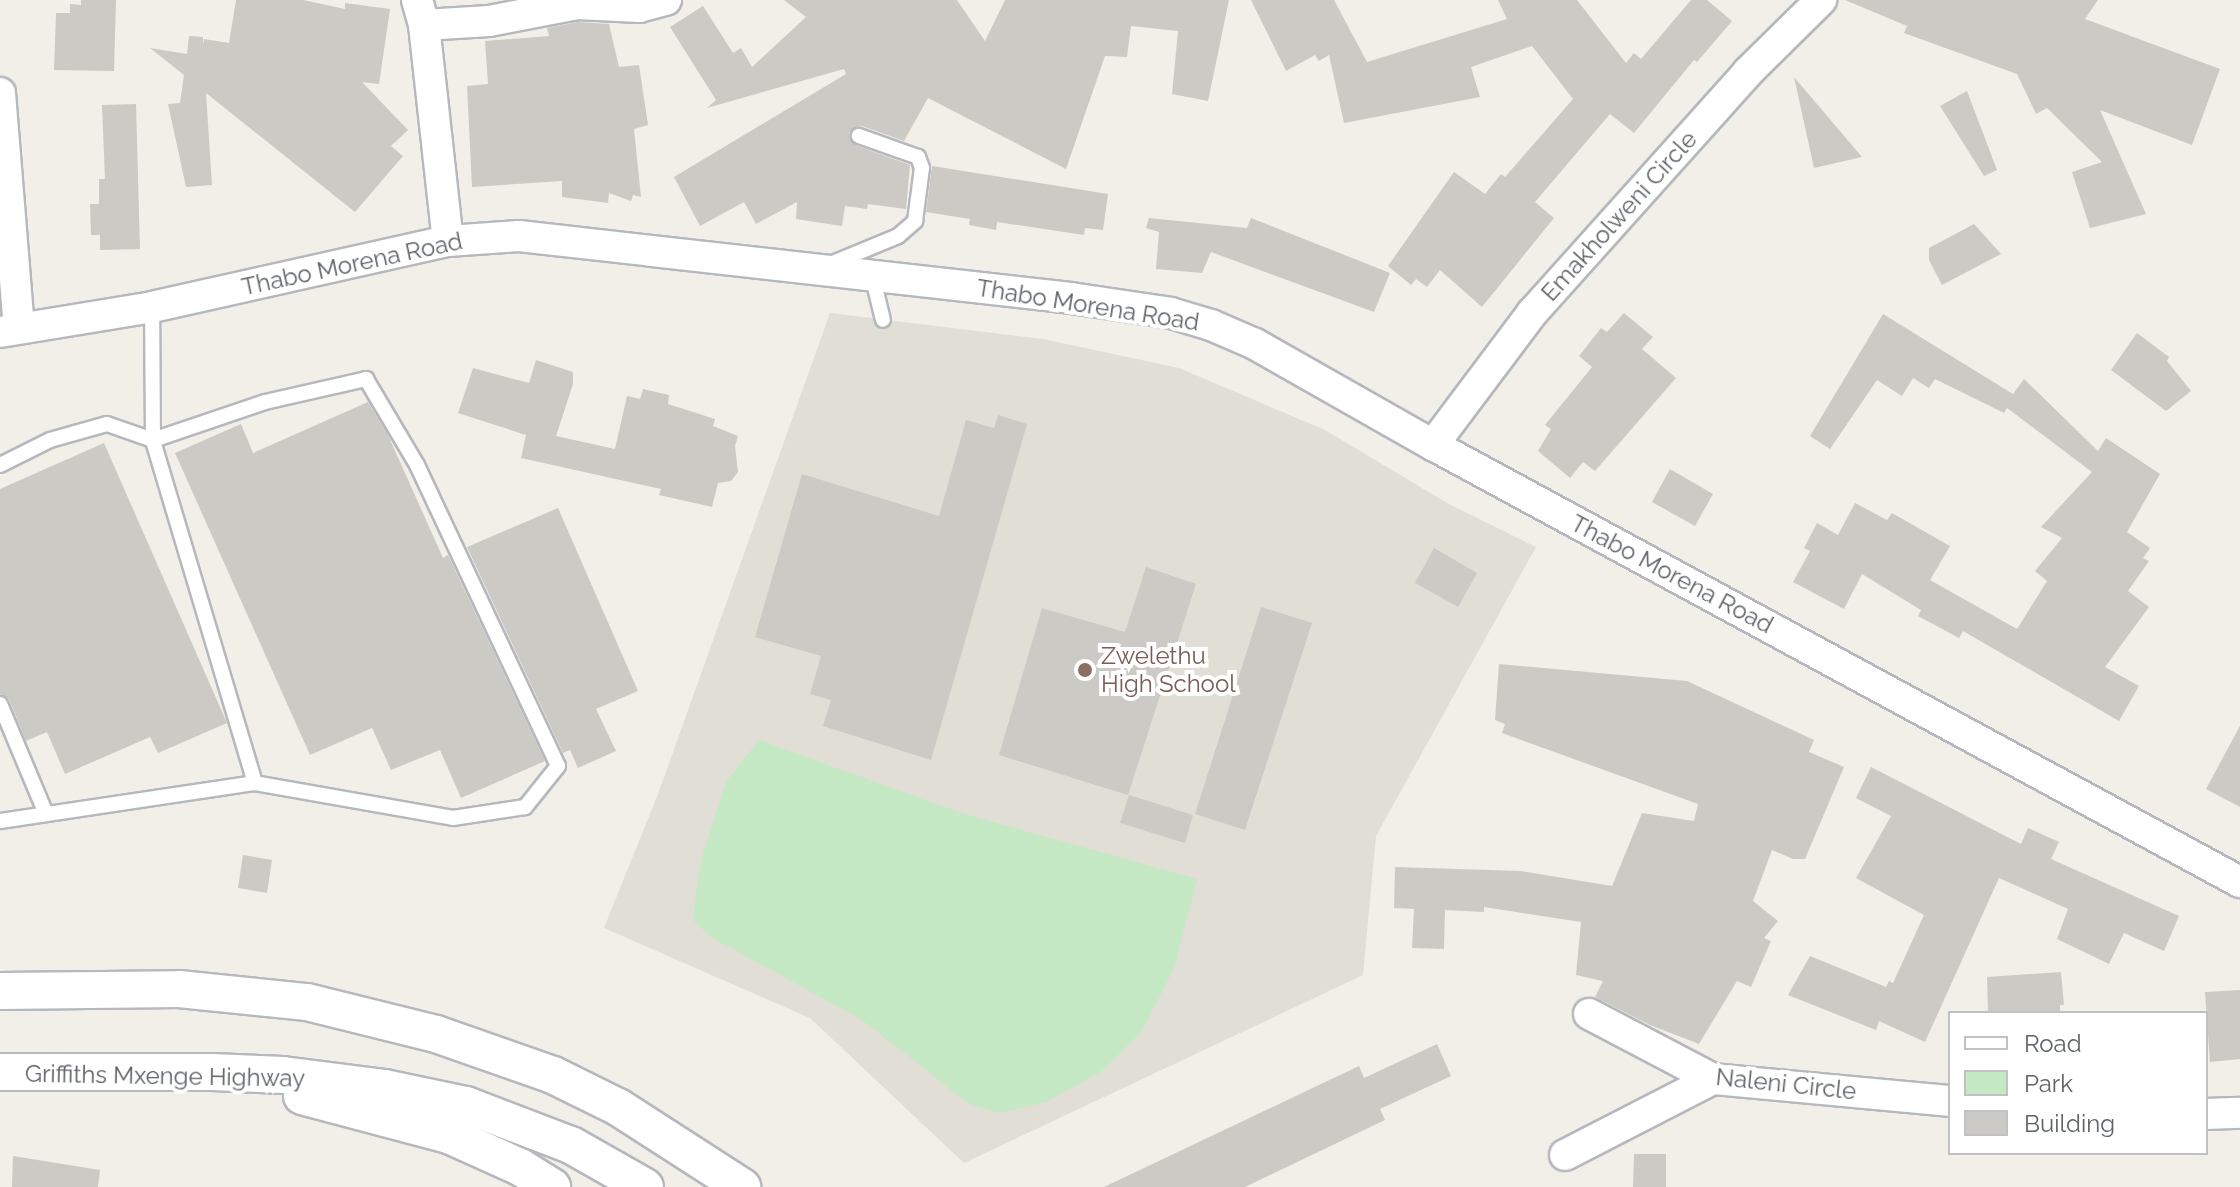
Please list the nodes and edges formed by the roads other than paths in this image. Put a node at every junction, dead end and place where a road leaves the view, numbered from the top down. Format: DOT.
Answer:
graph roads {
  1 [pos="666,0"];
  2 [pos="1821,0"];
  3 [pos="420,13"];
  4 [pos="0,93"];
  5 [pos="859,136"];
  6 [pos="448,241"];
  7 [pos="819,269"];
  8 [pos="872,275"];
  9 [pos="152,307"];
  10 [pos="883,320"];
  11 [pos="10,330"];
  12 [pos="153,440"];
  13 [pos="1433,445"];
  14 [pos="0,465"];
  15 [pos="0,704"];
  16 [pos="255,783"];
  17 [pos="46,814"];
  18 [pos="0,821"];
  19 [pos="2240,882"];
  20 [pos="0,991"];
  21 [pos="1589,1014"];
  22 [pos="0,1072"];
  23 [pos="212,1072"];
  24 [pos="1713,1079"];
  25 [pos="1948,1101"];
  26 [pos="2240,1113"];
  27 [pos="2208,1114"];
  28 [pos="1565,1155"];
  29 [pos="552,1187"];
  30 [pos="645,1187"];
  31 [pos="742,1187"];
  1 -- 3 [label="street"];
  2 -- 13 [label="street, Emakholweni Circle"];
  3 -- 6 [label="street"];
  4 -- 11 [label="street"];
  5 -- 7 [label="lane"];
  6 -- 7 [label="street, Thabo Morena Road"];
  6 -- 9 [label="street, Thabo Morena Road"];
  7 -- 8 [label="street, Thabo Morena Road"];
  8 -- 10 [label="lane"];
  8 -- 13 [label="street, Thabo Morena Road"];
  9 -- 11 [label="street, Thabo Morena Road"];
  9 -- 12 [label="lane"];
  12 -- 14 [label="lane"];
  12 -- 16 [label="lane"];
  12 -- 16 [label="lane"];
  13 -- 19 [label="street, Thabo Morena Road"];
  15 -- 17 [label="lane"];
  16 -- 17 [label="lane"];
  17 -- 18 [label="lane"];
  20 -- 31 [label="street"];
  21 -- 24 [label="street, Naleni Circle"];
  22 -- 23 [label="street, Griffiths Mxenge Highway"];
  23 -- 29 [label="street"];
  23 -- 30 [label="street, Griffiths Mxenge Highway"];
  24 -- 25 [label="street, Naleni Circle"];
  24 -- 28 [label="street"];
  26 -- 27 [label="street"];
}
